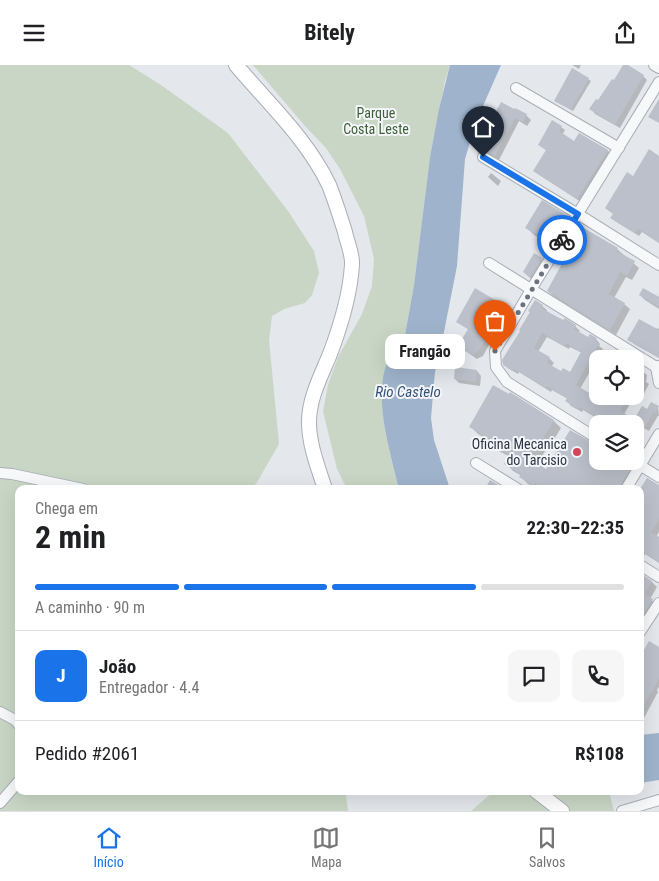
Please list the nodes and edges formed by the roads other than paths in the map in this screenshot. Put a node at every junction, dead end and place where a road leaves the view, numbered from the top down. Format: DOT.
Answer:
graph roads {
  1 [pos="236,65"];
  2 [pos="654,65"];
  3 [pos="659,68"];
  4 [pos="659,82"];
  5 [pos="516,88"];
  6 [pos="619,148"];
  7 [pos="483,157"];
  8 [pos="578,214"];
  9 [pos="489,263"];
  10 [pos="659,265"];
  11 [pos="532,288"];
  12 [pos="657,367"];
  13 [pos="659,383"];
  14 [pos="589,433"];
  15 [pos="659,434"];
  16 [pos="644,454"];
  17 [pos="476,463"];
  18 [pos="644,467"];
  19 [pos="634,470"];
  20 [pos="0,473"];
  21 [pos="659,477"];
  22 [pos="63,485"];
  23 [pos="324,485"];
  24 [pos="512,485"];
  25 [pos="628,485"];
  26 [pos="644,568"];
  27 [pos="659,577"];
  28 [pos="659,603"];
  29 [pos="644,627"];
  30 [pos="0,712"];
  31 [pos="15,720"];
  32 [pos="15,786"];
  33 [pos="541,795"];
  34 [pos="659,800"];
  35 [pos="0,803"];
  36 [pos="562,811"];
  37 [pos="622,811"];
  1 -- 23 [label="main road"];
  2 -- 3 [label="street"];
  4 -- 6 [label="street"];
  5 -- 6 [label="street"];
  6 -- 8 [label="street"];
  7 -- 8 [label="street"];
  8 -- 10 [label="street"];
  8 -- 11 [label="street"];
  9 -- 11 [label="street"];
  11 -- 12 [label="street"];
  11 -- 14 [label="street"];
  12 -- 13 [label="street"];
  15 -- 16 [label="street"];
  17 -- 24 [label="street"];
  18 -- 21 [label="street"];
  19 -- 25 [label="street"];
  20 -- 22 [label="street"];
  26 -- 27 [label="street"];
  28 -- 29 [label="street"];
  30 -- 31 [label="street"];
  32 -- 35 [label="street"];
  33 -- 36 [label="main road"];
  34 -- 37 [label="street"];
}
